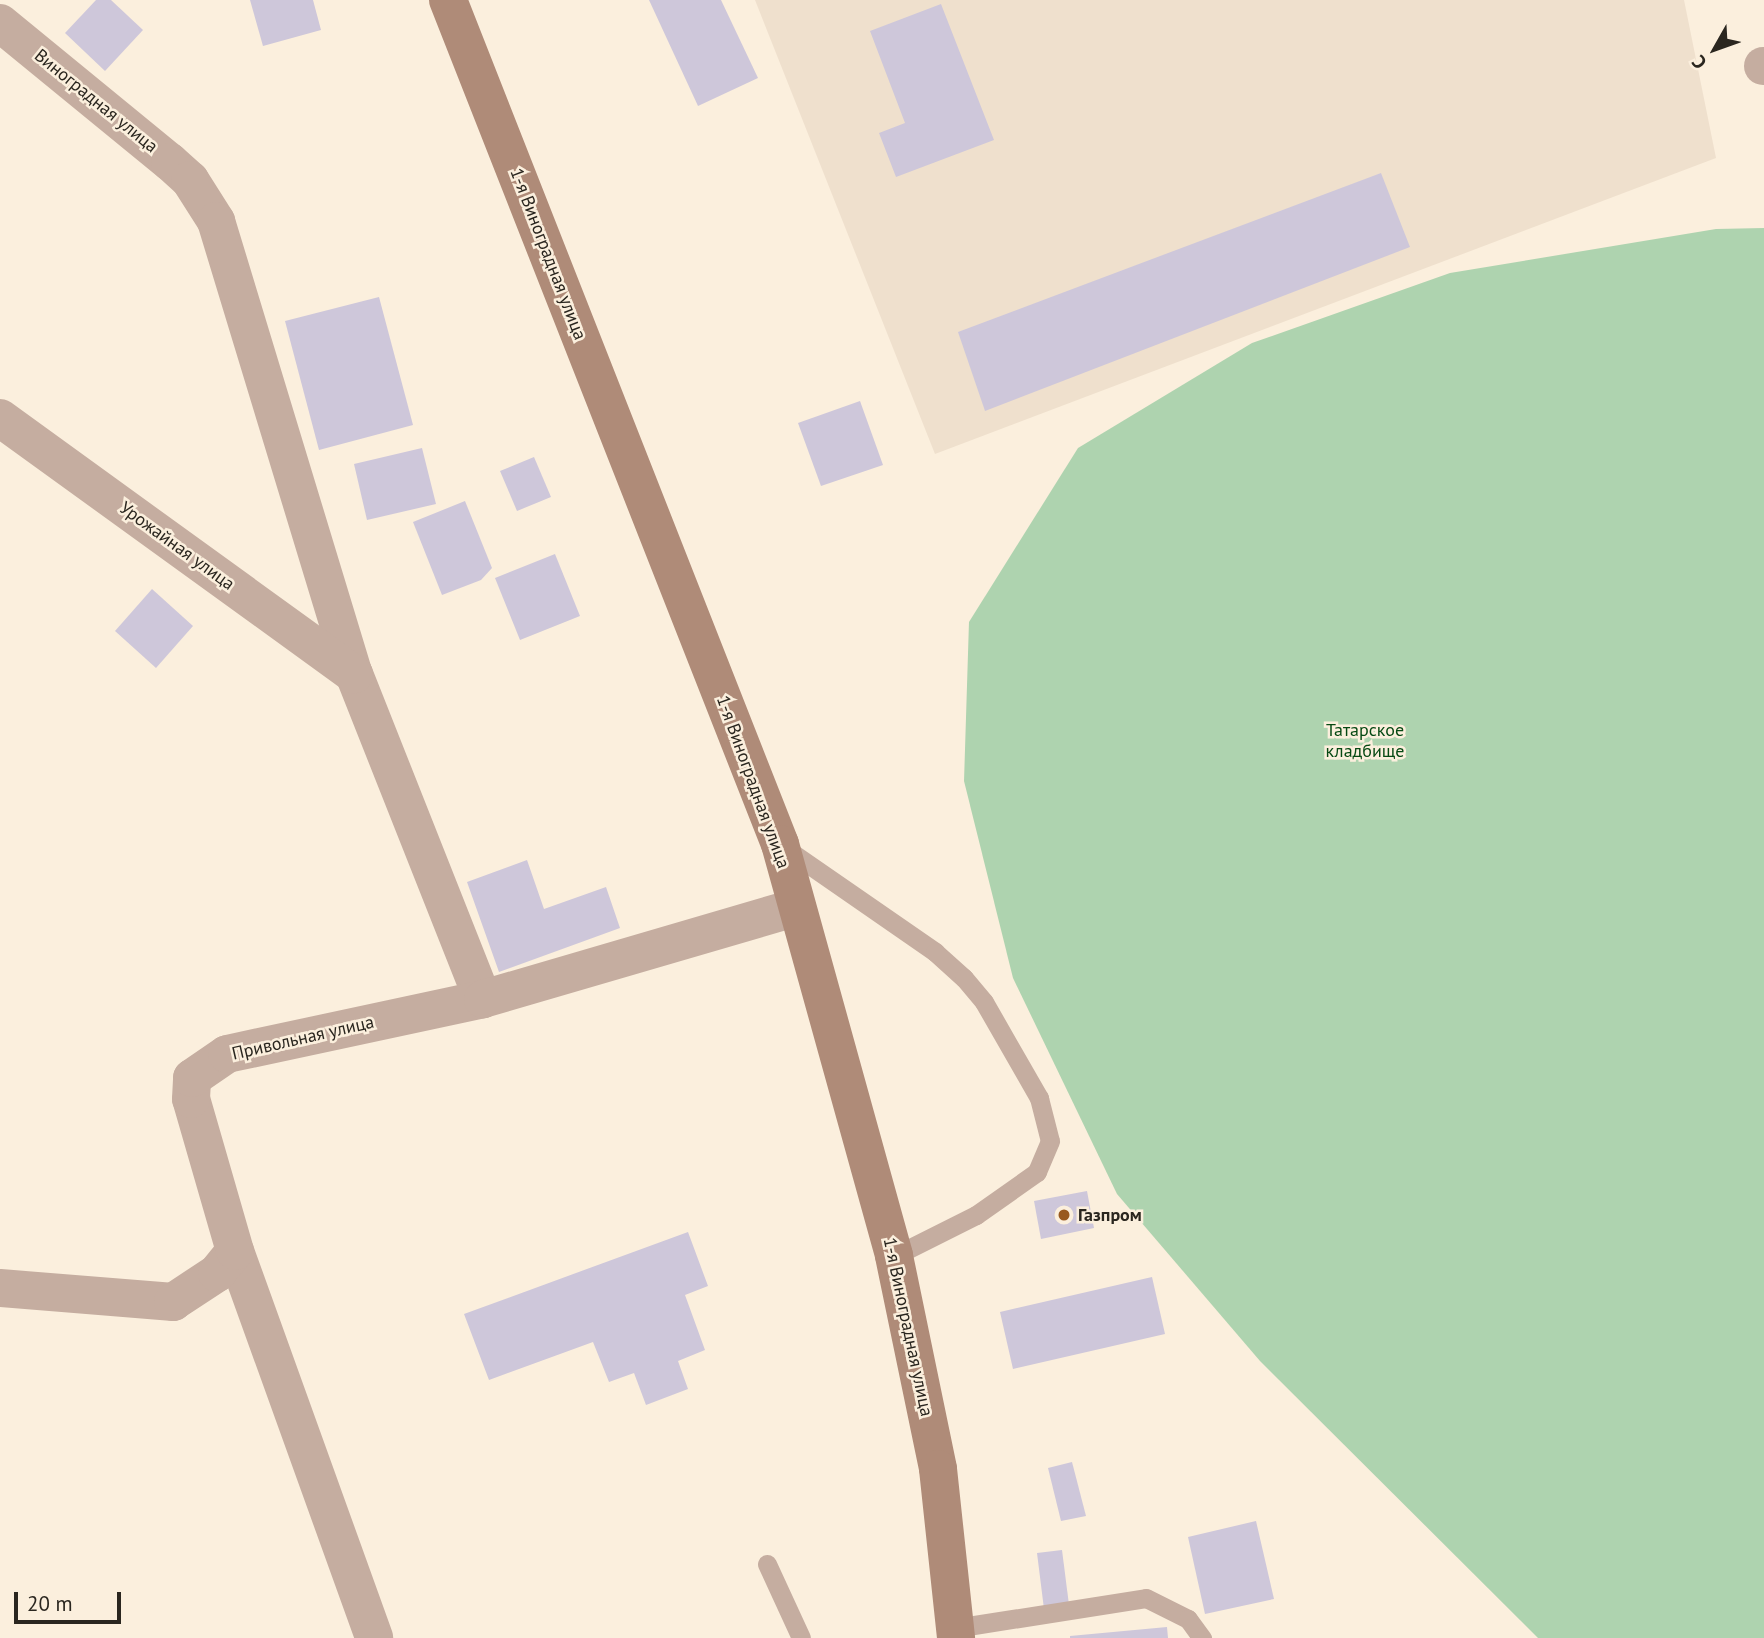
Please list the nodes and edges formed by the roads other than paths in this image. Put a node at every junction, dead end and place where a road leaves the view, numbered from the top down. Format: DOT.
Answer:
graph roads {
  1 [pos="448,0"];
  2 [pos="0,23"];
  3 [pos="0,418"];
  4 [pos="354,674"];
  5 [pos="779,844"];
  6 [pos="797,907"];
  7 [pos="483,999"];
  8 [pos="234,1251"];
  9 [pos="894,1256"];
  10 [pos="0,1288"];
  11 [pos="767,1564"];
  12 [pos="956,1633"];
  13 [pos="374,1638"];
  14 [pos="801,1638"];
  15 [pos="1202,1638"];
  1 -- 5 [label="main road, 1-я Виноградная улица"];
  2 -- 4 [label="street, Виноградная улица"];
  3 -- 4 [label="street, Урожайная улица"];
  4 -- 7 [label="street, Виноградная улица"];
  5 -- 6 [label="main road, 1-я Виноградная улица"];
  5 -- 9 [label="lane"];
  6 -- 7 [label="street, Привольная улица"];
  6 -- 9 [label="main road, 1-я Виноградная улица"];
  7 -- 8 [label="street, Привольная улица"];
  8 -- 10 [label="street"];
  8 -- 13 [label="street"];
  9 -- 12 [label="main road, 1-я Виноградная улица"];
  11 -- 14 [label="lane"];
  12 -- 15 [label="lane"];
}
